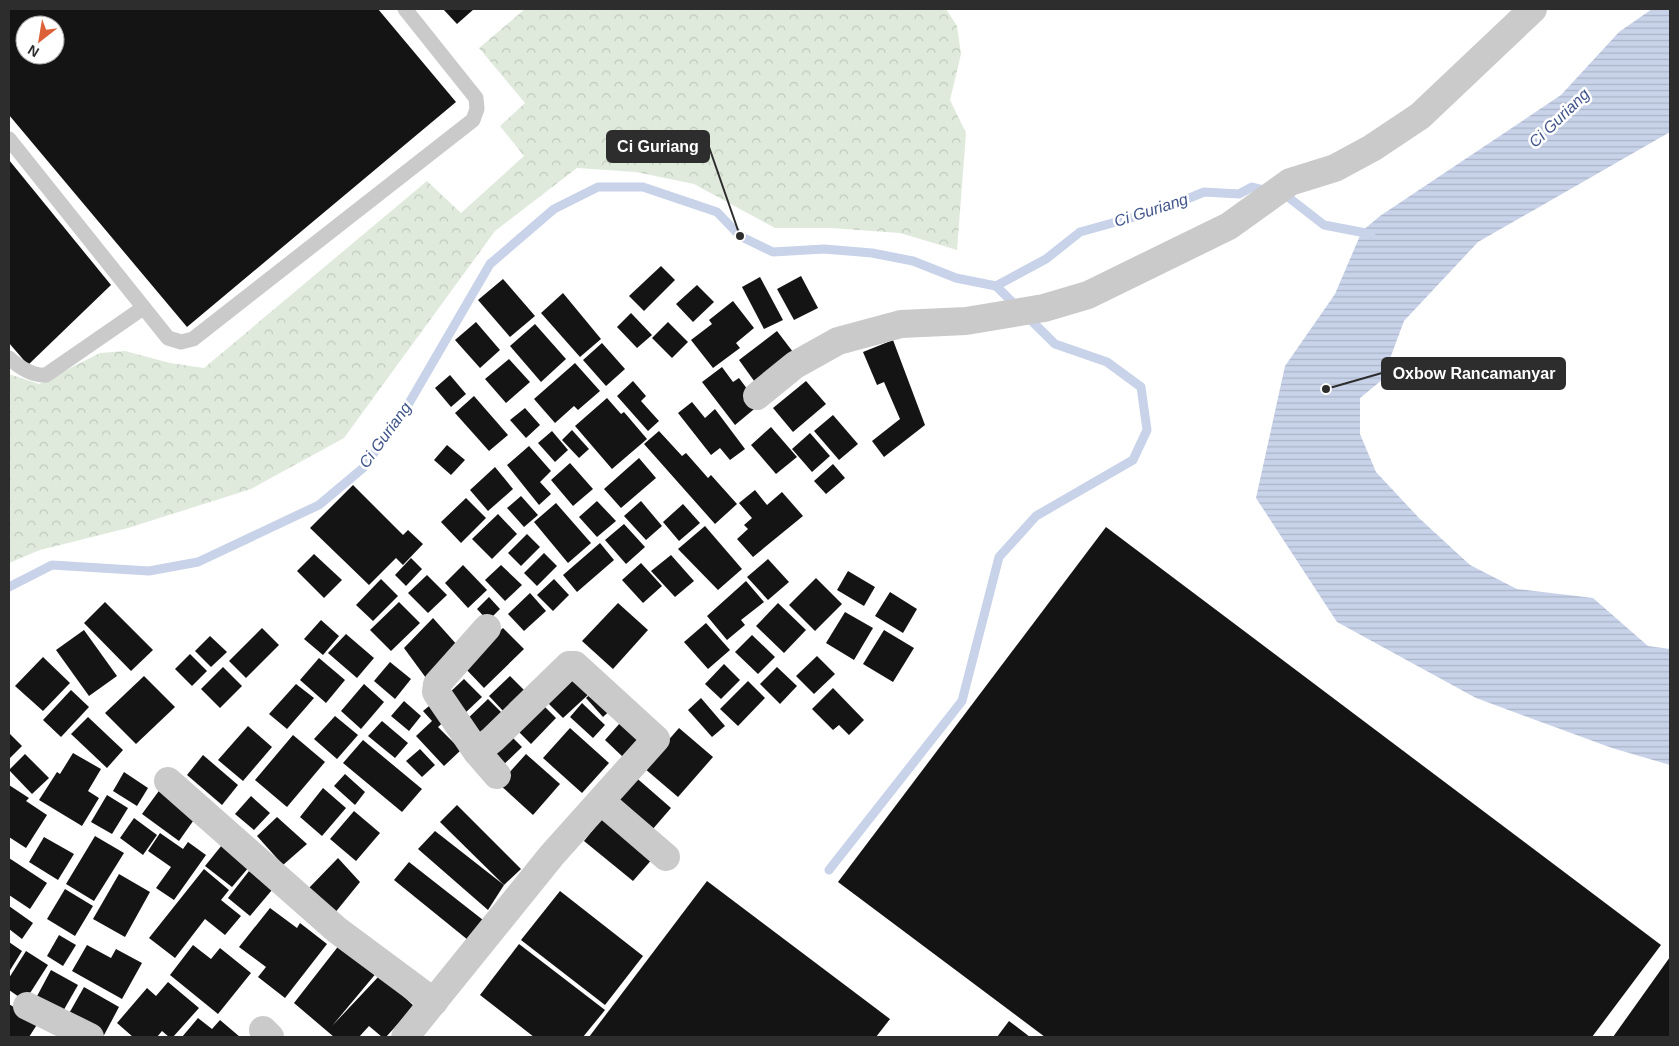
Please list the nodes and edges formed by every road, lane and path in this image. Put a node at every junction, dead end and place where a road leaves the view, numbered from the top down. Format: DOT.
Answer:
graph roads {
  1 [pos="405,9"];
  2 [pos="1533,9"];
  3 [pos="9,139"];
  4 [pos="143,308"];
  5 [pos="9,358"];
  6 [pos="757,396"];
  7 [pos="487,628"];
  8 [pos="477,752"];
  9 [pos="497,775"];
  10 [pos="168,781"];
  11 [pos="602,802"];
  12 [pos="666,857"];
  13 [pos="434,1002"];
  14 [pos="27,1006"];
  15 [pos="90,1037"];
  16 [pos="404,1037"];
  1 -- 4 [label="lane"];
  2 -- 6 [label="street"];
  3 -- 4 [label="lane"];
  4 -- 5 [label="lane"];
  7 -- 8 [label="street"];
  8 -- 9 [label="street"];
  8 -- 11 [label="street"];
  10 -- 13 [label="street"];
  11 -- 12 [label="street"];
  11 -- 13 [label="street"];
  13 -- 16 [label="street"];
  14 -- 15 [label="street"];
}
